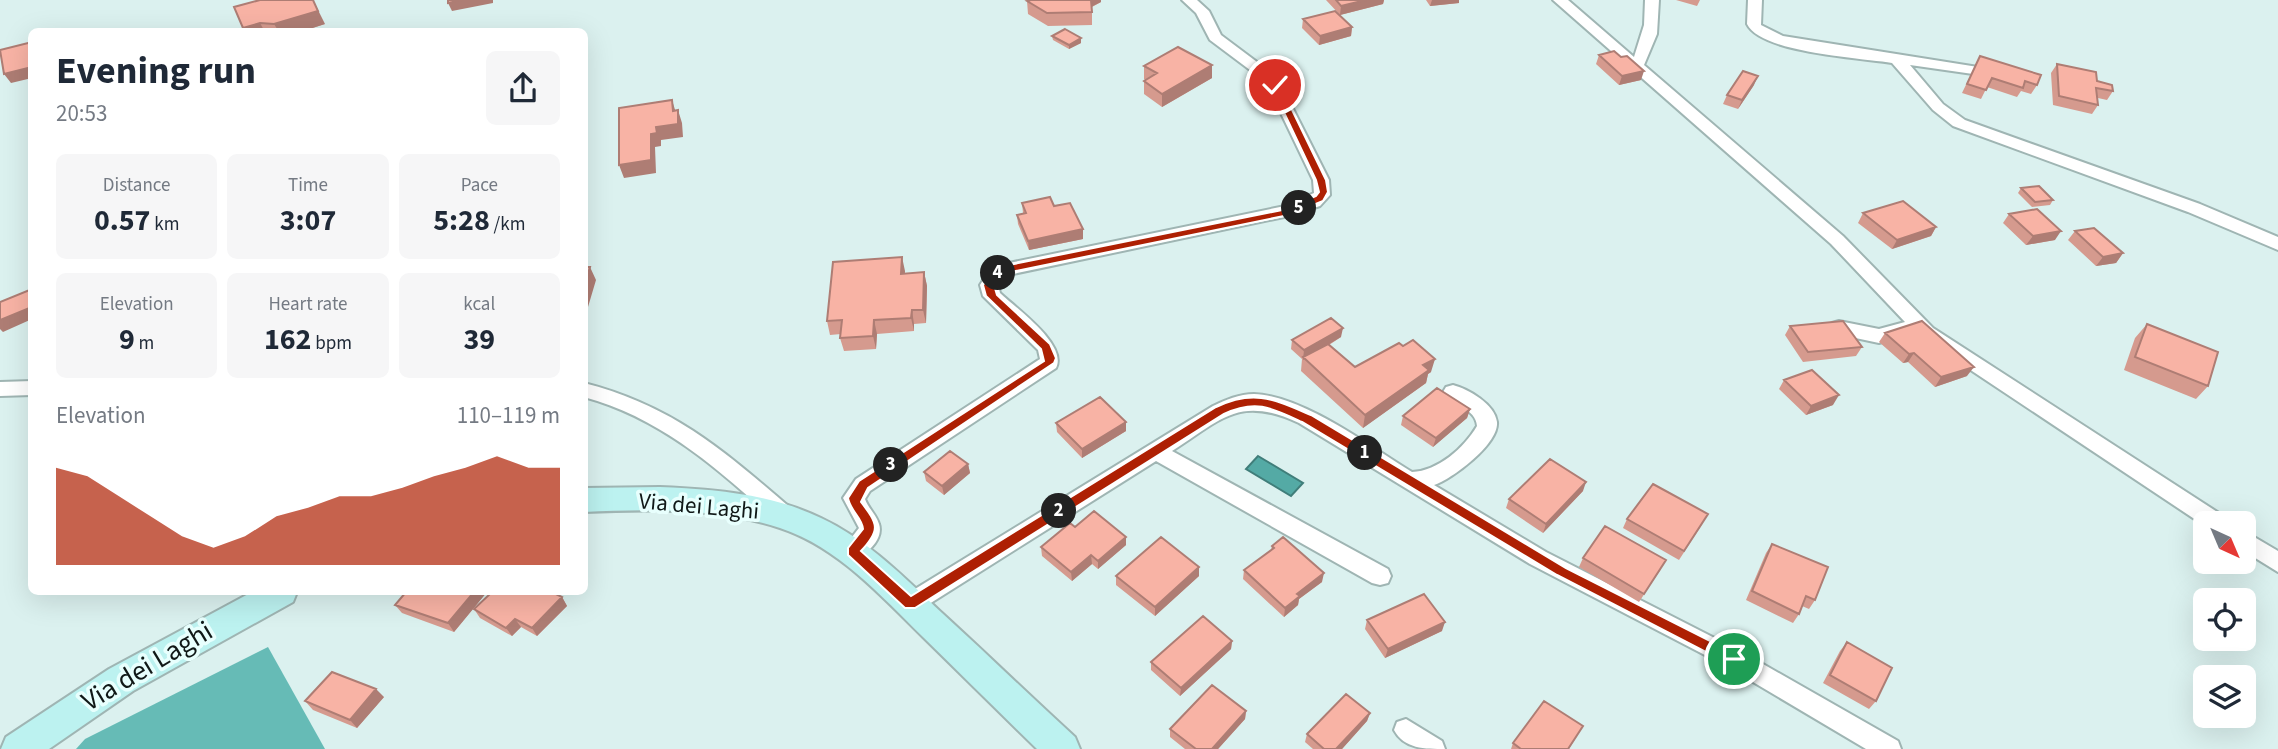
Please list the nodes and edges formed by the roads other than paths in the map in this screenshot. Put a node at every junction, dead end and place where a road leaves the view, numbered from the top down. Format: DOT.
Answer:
graph roads {
  1 [pos="1189,0"];
  2 [pos="1561,0"];
  3 [pos="1652,0"];
  4 [pos="1755,0"];
  5 [pos="1897,59"];
  6 [pos="1637,65"];
  7 [pos="1973,70"];
  8 [pos="2278,244"];
  9 [pos="1915,324"];
  10 [pos="1839,328"];
  11 [pos="28,388"];
  12 [pos="0,389"];
  13 [pos="588,391"];
  14 [pos="1453,392"];
  15 [pos="1156,451"];
  16 [pos="1410,480"];
  17 [pos="588,500"];
  18 [pos="2198,511"];
  19 [pos="786,517"];
  20 [pos="2256,548"];
  21 [pos="852,551"];
  22 [pos="2278,563"];
  23 [pos="1380,576"];
  24 [pos="276,595"];
  25 [pos="910,604"];
  26 [pos="1406,730"];
  27 [pos="19,749"];
  28 [pos="1062,749"];
  29 [pos="1433,749"];
  30 [pos="1889,749"];
  1 -- 21 [label="street"];
  2 -- 6 [label="street"];
  3 -- 6 [label="street"];
  4 -- 5 [label="street"];
  5 -- 7 [label="street"];
  5 -- 8 [label="street"];
  6 -- 9 [label="street"];
  9 -- 10 [label="street"];
  9 -- 18 [label="street"];
  11 -- 12 [label="street"];
  13 -- 19 [label="street"];
  14 -- 16 [label="street"];
  15 -- 16 [label="street"];
  15 -- 23 [label="street"];
  15 -- 25 [label="street"];
  16 -- 30 [label="street"];
  17 -- 19 [label="main road, Via dei Laghi"];
  19 -- 21 [label="main road, Via dei Laghi"];
  20 -- 22 [label="street"];
  21 -- 25 [label="main road, Via dei Laghi"];
  24 -- 27 [label="main road, Via dei Laghi"];
  25 -- 28 [label="main road, Via dei Laghi"];
  26 -- 29 [label="street"];
}
